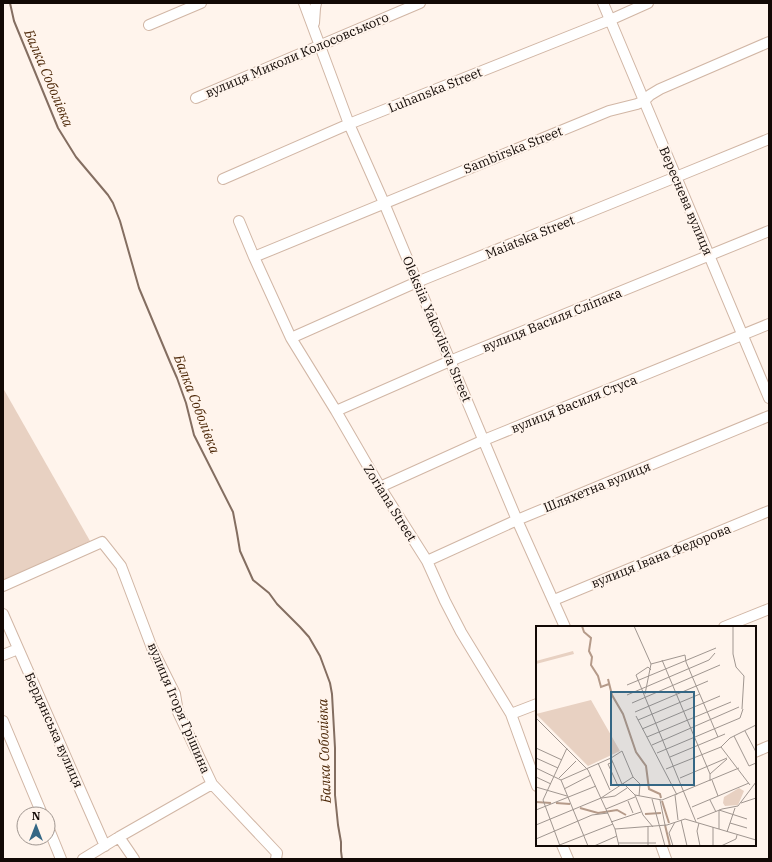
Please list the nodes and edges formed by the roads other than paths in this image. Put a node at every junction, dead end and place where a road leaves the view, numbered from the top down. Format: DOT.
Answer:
graph roads {
  1 [pos="200,3"];
  2 [pos="304,3"];
  3 [pos="316,3"];
  4 [pos="420,3"];
  5 [pos="603,3"];
  6 [pos="648,3"];
  7 [pos="610,20"];
  8 [pos="149,25"];
  9 [pos="314,30"];
  10 [pos="769,42"];
  11 [pos="320,46"];
  12 [pos="196,98"];
  13 [pos="644,101"];
  14 [pos="349,124"];
  15 [pos="769,139"];
  16 [pos="676,177"];
  17 [pos="223,179"];
  18 [pos="384,203"];
  19 [pos="239,221"];
  20 [pos="769,230"];
  21 [pos="709,256"];
  22 [pos="254,257"];
  23 [pos="417,282"];
  24 [pos="769,324"];
  25 [pos="742,335"];
  26 [pos="291,338"];
  27 [pos="450,361"];
  28 [pos="769,398"];
  29 [pos="336,411"];
  30 [pos="769,416"];
  31 [pos="484,440"];
  32 [pos="380,487"];
  33 [pos="769,511"];
  34 [pos="517,520"];
  35 [pos="427,562"];
  36 [pos="3,586"];
  37 [pos="554,600"];
  38 [pos="769,609"];
  39 [pos="3,614"];
  40 [pos="565,626"];
  41 [pos="726,626"];
  42 [pos="18,649"];
  43 [pos="3,655"];
  44 [pos="536,704"];
  45 [pos="511,714"];
  46 [pos="3,721"];
  47 [pos="769,746"];
  48 [pos="756,752"];
  49 [pos="536,783"];
  50 [pos="212,784"];
  51 [pos="39,806"];
  52 [pos="119,837"];
  53 [pos="56,846"];
  54 [pos="105,846"];
  55 [pos="562,846"];
  56 [pos="661,846"];
  57 [pos="61,859"];
  58 [pos="84,859"];
  59 [pos="134,859"];
  60 [pos="276,859"];
  61 [pos="568,859"];
  62 [pos="666,859"];
  1 -- 8 [label="street"];
  2 -- 9 [label="street, Oleksiia Yakovlieva Street"];
  3 -- 9 [label="street"];
  4 -- 11 [label="street, вулиця Миколи Колосовського"];
  5 -- 7 [label="street, Вереснева вулиця"];
  6 -- 7 [label="street, Luhanska Street"];
  7 -- 13 [label="street, Вереснева вулиця"];
  7 -- 14 [label="street, Luhanska Street"];
  9 -- 11 [label="street, Oleksiia Yakovlieva Street"];
  10 -- 13 [label="street, Sambirska Street"];
  11 -- 12 [label="street, вулиця Миколи Колосовського"];
  11 -- 14 [label="street, Oleksiia Yakovlieva Street"];
  13 -- 16 [label="street, Вереснева вулиця"];
  13 -- 18 [label="street, Sambirska Street"];
  14 -- 17 [label="street, Luhanska Street"];
  14 -- 18 [label="street, Oleksiia Yakovlieva Street"];
  15 -- 16 [label="street, Maiatska Street"];
  16 -- 21 [label="street, Вереснева вулиця"];
  16 -- 23 [label="street, Maiatska Street"];
  18 -- 22 [label="street, Sambirska Street"];
  18 -- 23 [label="street, Oleksiia Yakovlieva Street"];
  19 -- 22 [label="street, Zoriana Street"];
  20 -- 21 [label="street, вулиця Василя Сліпака"];
  21 -- 25 [label="street, Вереснева вулиця"];
  21 -- 27 [label="street, вулиця Василя Сліпака"];
  22 -- 26 [label="street, Zoriana Street"];
  23 -- 26 [label="street, Maiatska Street"];
  23 -- 27 [label="street, Oleksiia Yakovlieva Street"];
  24 -- 25 [label="street, вулиця Василя Стуса"];
  25 -- 28 [label="street, Вереснева вулиця"];
  25 -- 31 [label="street, вулиця Василя Стуса"];
  26 -- 29 [label="street, Zoriana Street"];
  27 -- 29 [label="street, вулиця Василя Сліпака"];
  27 -- 31 [label="street, Oleksiia Yakovlieva Street"];
  29 -- 32 [label="street, Zoriana Street"];
  30 -- 34 [label="street, Шляхетна вулиця"];
  31 -- 32 [label="street, вулиця Василя Стуса"];
  31 -- 34 [label="street, Oleksiia Yakovlieva Street"];
  32 -- 35 [label="street, Zoriana Street"];
  33 -- 37 [label="street, вулиця Івана Федорова"];
  34 -- 35 [label="street, Шляхетна вулиця"];
  34 -- 37 [label="street, Oleksiia Yakovlieva Street"];
  35 -- 45 [label="street, Zoriana Street"];
  36 -- 50 [label="street, вулиця Ігоря Грішина"];
  37 -- 40 [label="street, Oleksiia Yakovlieva Street"];
  38 -- 41 [label="street"];
  39 -- 42 [label="street, Бердянська вулиця"];
  42 -- 43 [label="street"];
  42 -- 54 [label="street, Бердянська вулиця"];
  44 -- 45 [label="street"];
  45 -- 49 [label="street, Zoriana Street"];
  46 -- 51 [label="street"];
  47 -- 48 [label="street"];
  50 -- 52 [label="street"];
  50 -- 60 [label="street, вулиця Ігоря Грішина"];
  52 -- 54 [label="street"];
  52 -- 59 [label="street"];
  53 -- 57 [label="street"];
  54 -- 58 [label="street"];
  55 -- 61 [label="street"];
  56 -- 62 [label="street"];
}
